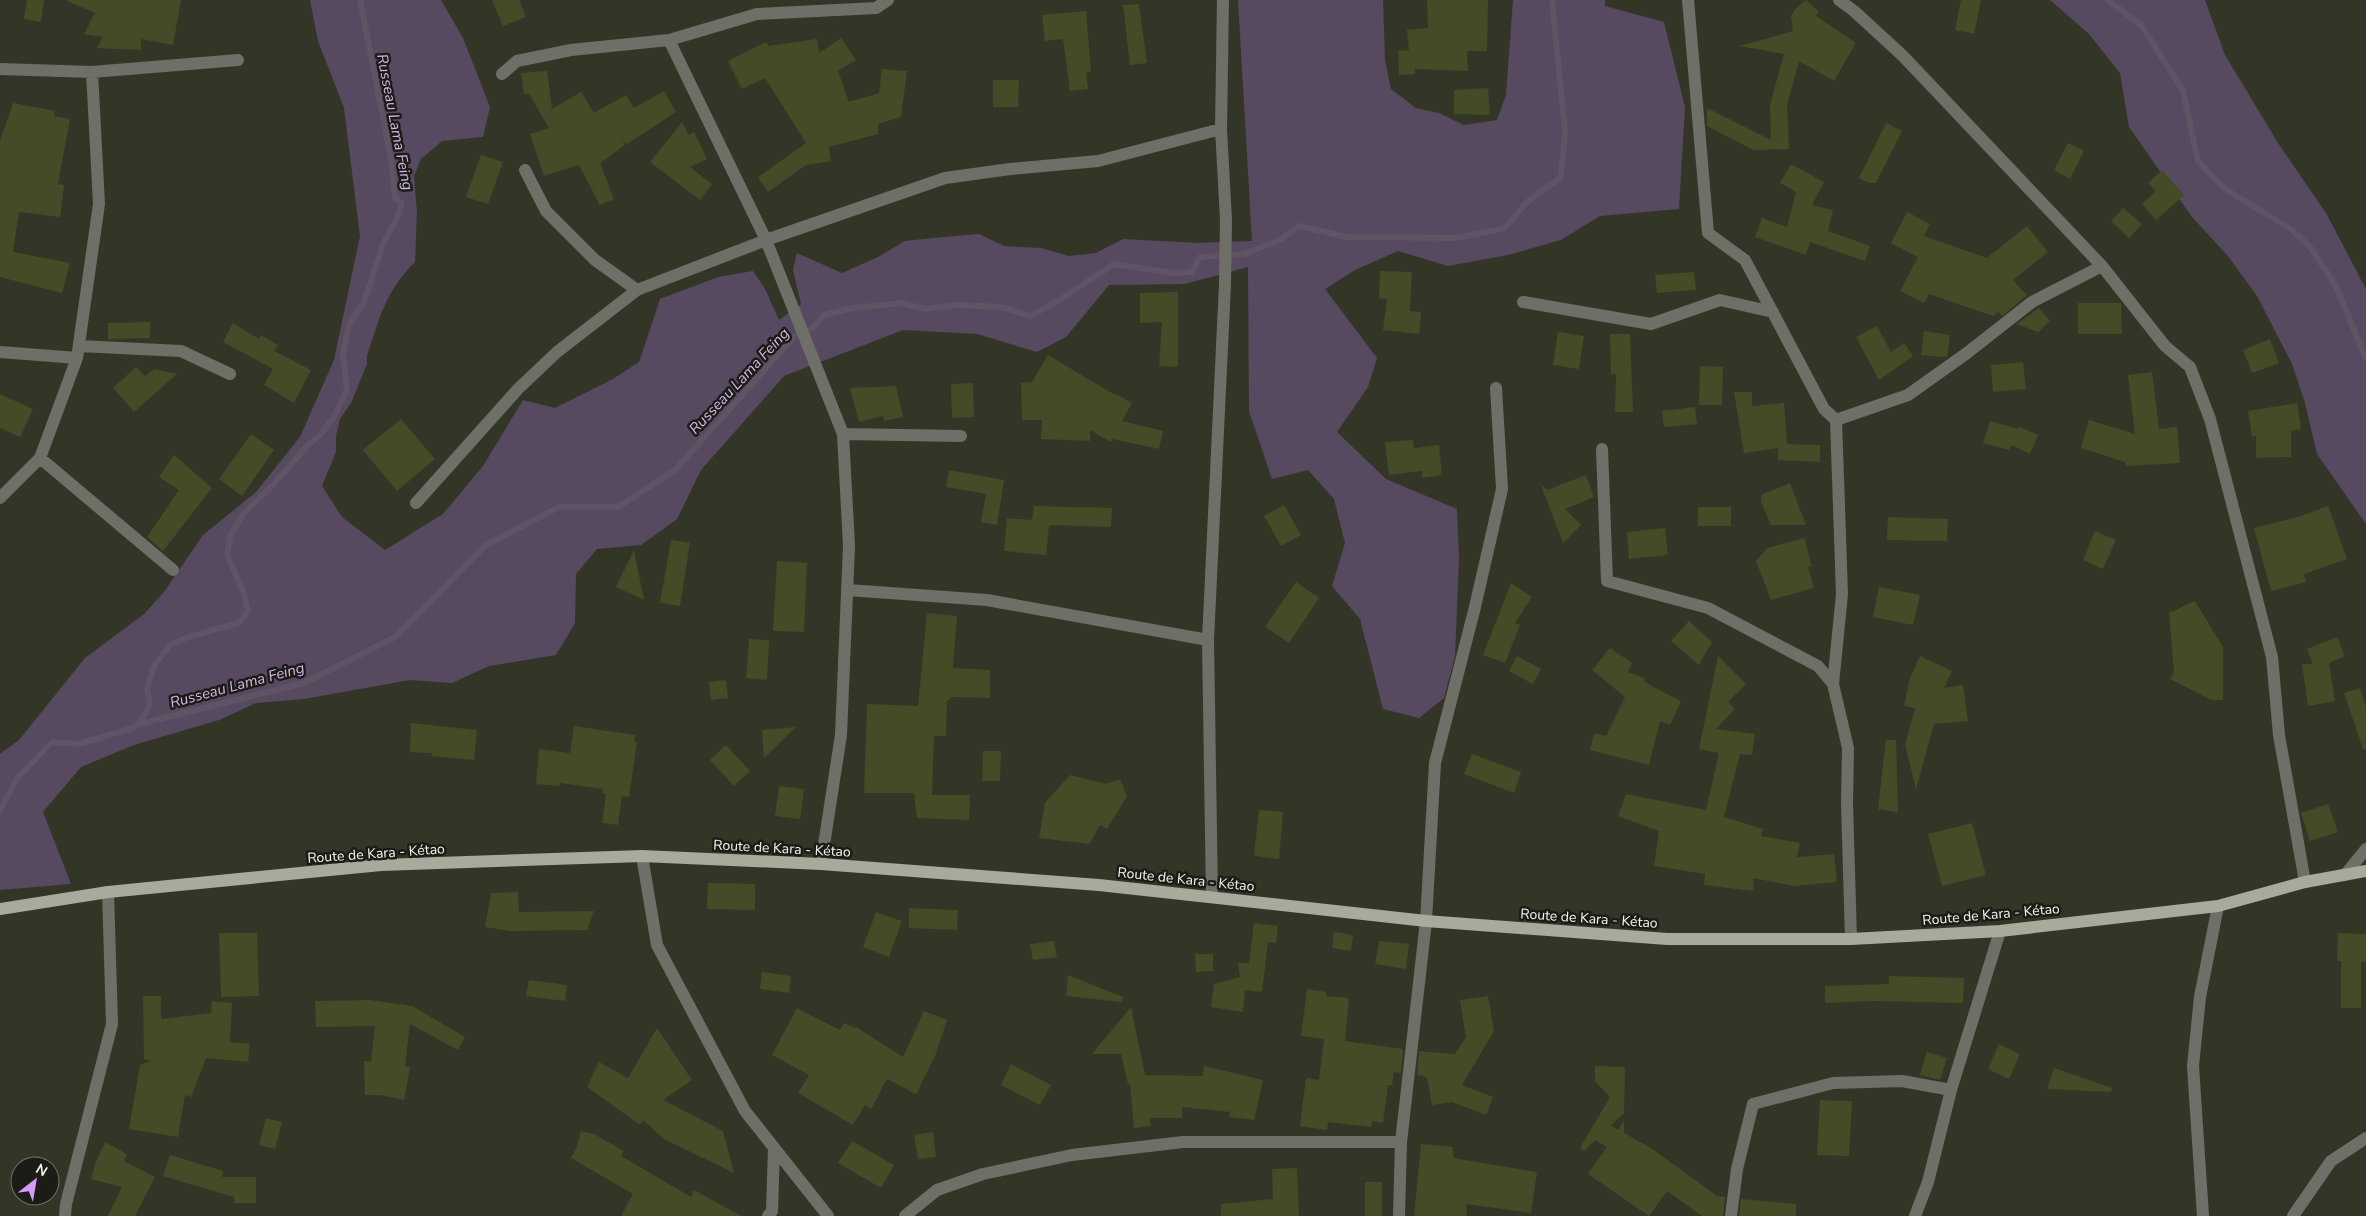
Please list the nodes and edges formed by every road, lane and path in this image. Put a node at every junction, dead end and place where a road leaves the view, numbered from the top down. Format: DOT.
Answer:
graph roads {
  1 [pos="888,0"];
  2 [pos="1223,0"];
  3 [pos="1688,0"];
  4 [pos="1839,0"];
  5 [pos="668,40"];
  6 [pos="238,60"];
  7 [pos="0,69"];
  8 [pos="92,72"];
  9 [pos="502,74"];
  10 [pos="1221,129"];
  11 [pos="525,170"];
  12 [pos="766,240"];
  13 [pos="2102,266"];
  14 [pos="637,290"];
  15 [pos="1523,302"];
  16 [pos="1773,312"];
  17 [pos="0,352"];
  18 [pos="78,352"];
  19 [pos="230,374"];
  20 [pos="1496,388"];
  21 [pos="1836,420"];
  22 [pos="843,434"];
  23 [pos="962,436"];
  24 [pos="1602,449"];
  25 [pos="40,458"];
  26 [pos="0,498"];
  27 [pos="416,503"];
  28 [pos="173,570"];
  29 [pos="848,590"];
  30 [pos="1208,640"];
  31 [pos="1833,684"];
  32 [pos="2366,849"];
  33 [pos="642,856"];
  34 [pos="820,864"];
  35 [pos="2366,871"];
  36 [pos="2346,875"];
  37 [pos="2304,882"];
  38 [pos="108,892"];
  39 [pos="1212,897"];
  40 [pos="2218,906"];
  41 [pos="0,909"];
  42 [pos="1426,921"];
  43 [pos="2000,931"];
  44 [pos="1851,939"];
  45 [pos="1951,1090"];
  46 [pos="2366,1138"];
  47 [pos="1401,1142"];
  48 [pos="774,1147"];
  49 [pos="65,1216"];
  50 [pos="768,1216"];
  51 [pos="828,1216"];
  52 [pos="905,1216"];
  53 [pos="1399,1216"];
  54 [pos="1731,1216"];
  55 [pos="1916,1216"];
  56 [pos="2203,1216"];
  57 [pos="2293,1216"];
  1 -- 5 [label="street"];
  2 -- 10 [label="street"];
  3 -- 16 [label="street"];
  4 -- 13 [label="street"];
  5 -- 9 [label="street"];
  5 -- 12 [label="street"];
  6 -- 8 [label="street"];
  7 -- 8 [label="street"];
  8 -- 18 [label="street"];
  10 -- 12 [label="street"];
  10 -- 30 [label="street"];
  11 -- 14 [label="street"];
  12 -- 14 [label="street"];
  12 -- 22 [label="street"];
  13 -- 21 [label="street"];
  13 -- 37 [label="street"];
  14 -- 27 [label="street"];
  15 -- 16 [label="street"];
  16 -- 21 [label="street"];
  17 -- 18 [label="street"];
  18 -- 19 [label="street"];
  18 -- 25 [label="street"];
  20 -- 42 [label="street"];
  21 -- 31 [label="street"];
  22 -- 23 [label="street"];
  22 -- 29 [label="street"];
  24 -- 31 [label="street"];
  25 -- 26 [label="street"];
  25 -- 28 [label="street"];
  29 -- 30 [label="street"];
  29 -- 34 [label="street"];
  30 -- 39 [label="street"];
  31 -- 44 [label="street"];
  32 -- 36 [label="street"];
  33 -- 34 [label="main road, Route de Kara - Kétao"];
  33 -- 38 [label="main road, Route de Kara - Kétao"];
  33 -- 48 [label="street"];
  34 -- 39 [label="main road, Route de Kara - Kétao"];
  35 -- 36 [label="main road, Route de Kara - Kétao"];
  36 -- 37 [label="main road, Route de Kara - Kétao"];
  37 -- 40 [label="main road, Route de Kara - Kétao"];
  38 -- 41 [label="main road, Route de Kara - Kétao"];
  38 -- 49 [label="street"];
  39 -- 42 [label="main road, Route de Kara - Kétao"];
  40 -- 43 [label="main road, Route de Kara - Kétao"];
  40 -- 56 [label="street"];
  42 -- 44 [label="main road, Route de Kara - Kétao"];
  42 -- 47 [label="street"];
  43 -- 44 [label="main road, Route de Kara - Kétao"];
  43 -- 45 [label="street"];
  45 -- 54 [label="street"];
  45 -- 55 [label="street"];
  46 -- 57 [label="street"];
  47 -- 52 [label="street"];
  47 -- 53 [label="street"];
  48 -- 50 [label="street"];
  48 -- 51 [label="street"];
}
